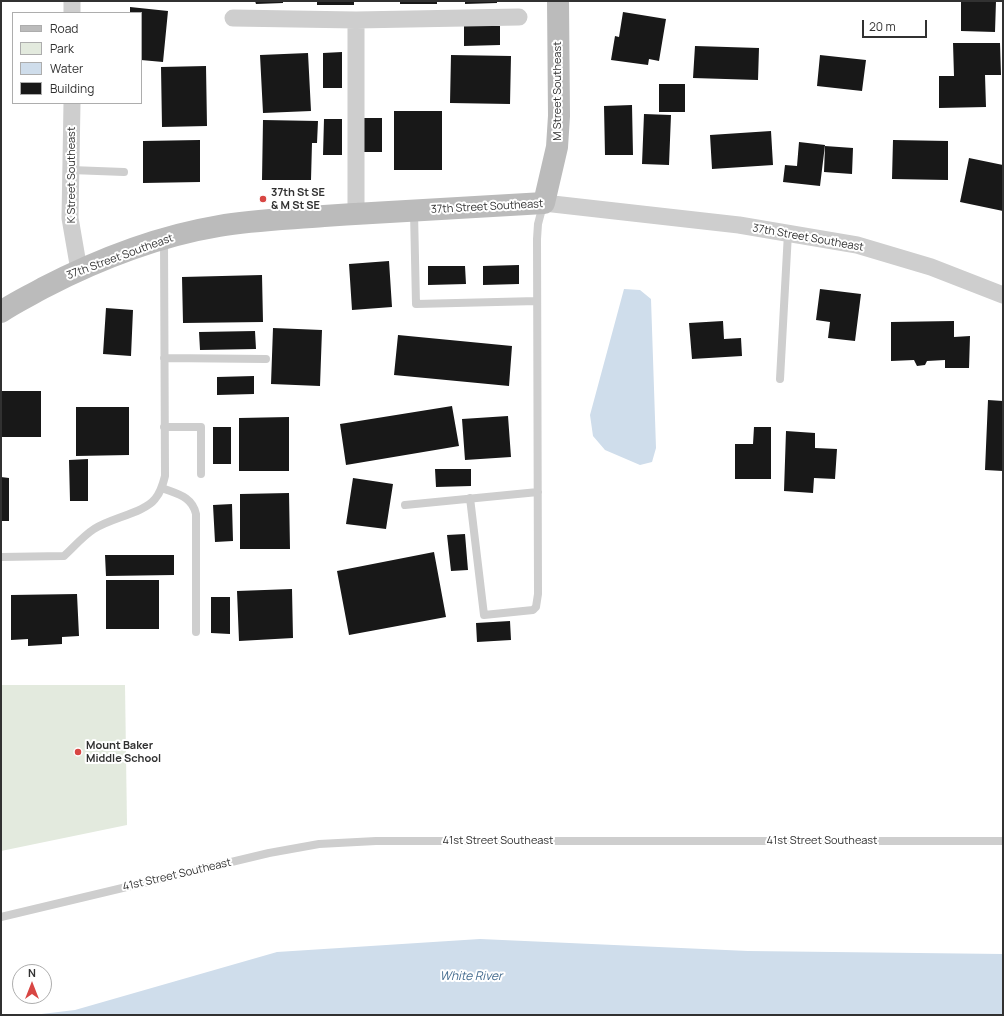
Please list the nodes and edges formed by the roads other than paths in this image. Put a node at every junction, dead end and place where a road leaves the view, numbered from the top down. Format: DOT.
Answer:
graph roads {
  1 [pos="72,1"];
  2 [pos="558,1"];
  3 [pos="72,12"];
  4 [pos="234,18"];
  5 [pos="519,18"];
  6 [pos="356,20"];
  7 [pos="72,104"];
  8 [pos="71,170"];
  9 [pos="124,172"];
  10 [pos="544,202"];
  11 [pos="414,211"];
  12 [pos="356,214"];
  13 [pos="788,233"];
  14 [pos="164,240"];
  15 [pos="79,270"];
  16 [pos="1003,295"];
  17 [pos="537,301"];
  18 [pos="1,312"];
  19 [pos="164,358"];
  20 [pos="266,360"];
  21 [pos="780,379"];
  22 [pos="164,427"];
  23 [pos="201,474"];
  24 [pos="162,488"];
  25 [pos="538,492"];
  26 [pos="470,498"];
  27 [pos="405,504"];
  28 [pos="1,557"];
  29 [pos="196,632"];
  30 [pos="1003,841"];
  31 [pos="1,917"];
  1 -- 3 [label="street"];
  2 -- 10 [label="street, M Street Southeast"];
  4 -- 6 [label="street"];
  5 -- 6 [label="street"];
  6 -- 12 [label="street"];
  7 -- 8 [label="street, K Street Southeast"];
  8 -- 9 [label="lane"];
  8 -- 15 [label="street, K Street Southeast"];
  10 -- 11 [label="street, 37th Street Southeast"];
  10 -- 13 [label="street, 37th Street Southeast"];
  10 -- 17 [label="lane"];
  11 -- 12 [label="street, 37th Street Southeast"];
  11 -- 17 [label="lane"];
  12 -- 14 [label="street, 37th Street Southeast"];
  13 -- 16 [label="street, 37th Street Southeast"];
  13 -- 21 [label="lane"];
  14 -- 15 [label="street, 37th Street Southeast"];
  14 -- 19 [label="lane"];
  15 -- 18 [label="street, 37th Street Southeast"];
  17 -- 25 [label="lane"];
  19 -- 20 [label="lane"];
  19 -- 22 [label="lane"];
  22 -- 23 [label="lane"];
  22 -- 24 [label="lane"];
  24 -- 28 [label="lane"];
  24 -- 29 [label="lane"];
  25 -- 26 [label="lane"];
  25 -- 26 [label="lane"];
  26 -- 27 [label="lane"];
  30 -- 31 [label="lane, 41st Street Southeast"];
}
